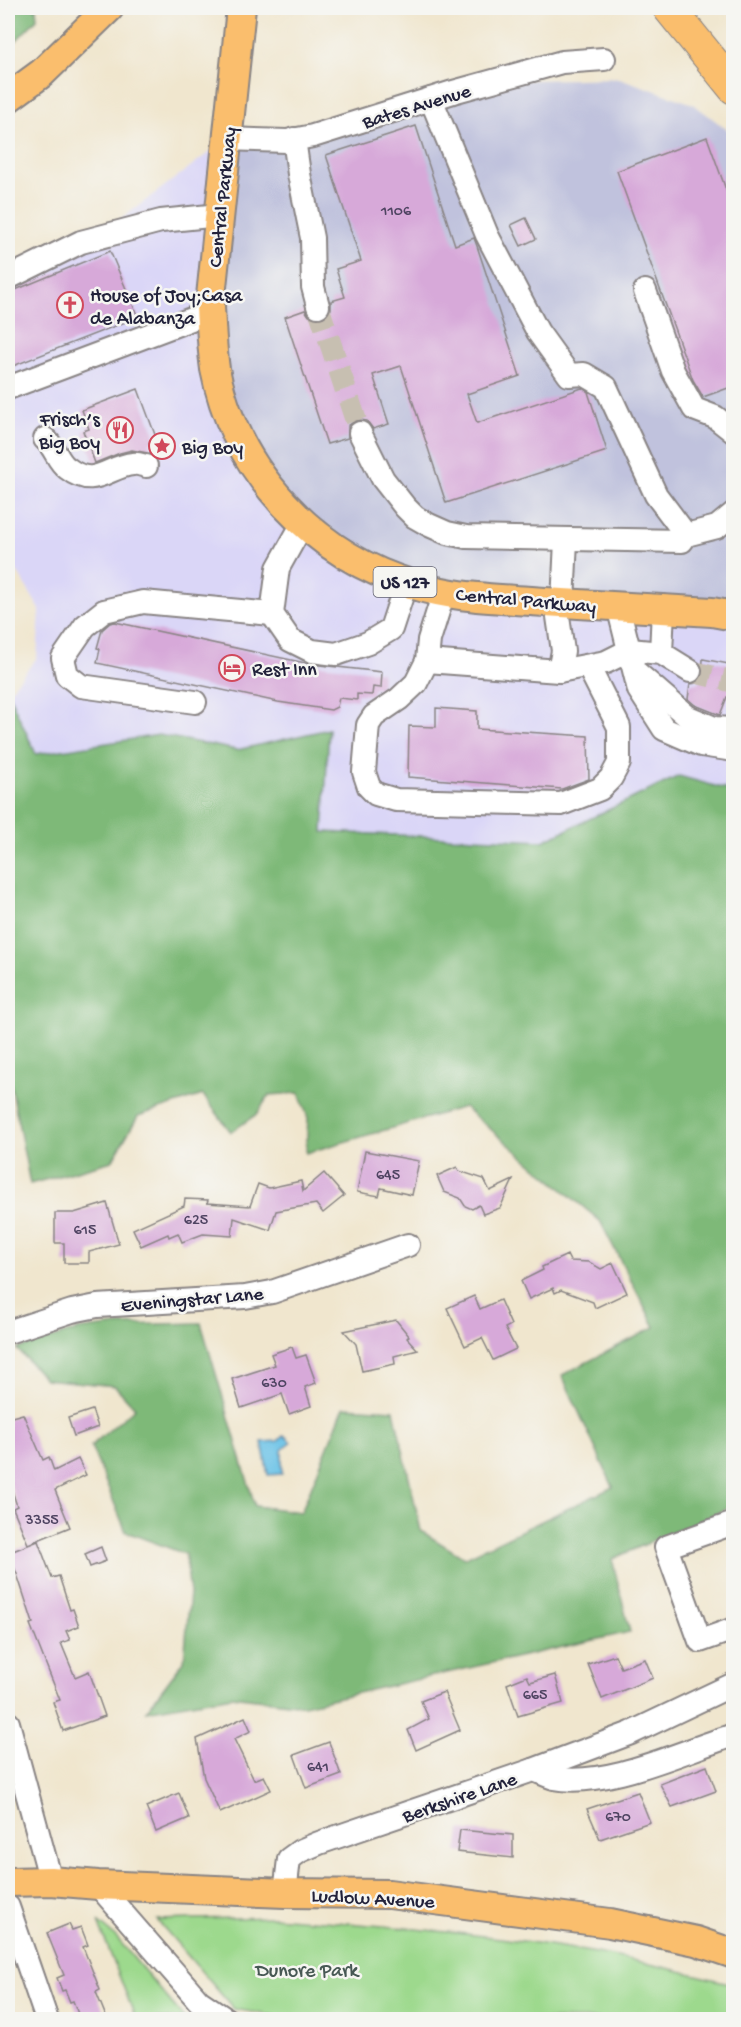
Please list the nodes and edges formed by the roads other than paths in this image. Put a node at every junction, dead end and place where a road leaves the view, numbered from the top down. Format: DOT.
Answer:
graph roads {
  1 [pos="109,8"];
  2 [pos="241,8"];
  3 [pos="669,8"];
  4 [pos="604,58"];
  5 [pos="734,88"];
  6 [pos="8,98"];
  7 [pos="431,99"];
  8 [pos="227,139"];
  9 [pos="294,140"];
  10 [pos="219,215"];
  11 [pos="8,278"];
  12 [pos="645,291"];
  13 [pos="318,306"];
  14 [pos="210,312"];
  15 [pos="8,388"];
  16 [pos="734,432"];
  17 [pos="360,433"];
  18 [pos="45,439"];
  19 [pos="146,466"];
  20 [pos="734,513"];
  21 [pos="303,523"];
  22 [pos="686,535"];
  23 [pos="566,540"];
  24 [pos="406,583"];
  25 [pos="444,592"];
  26 [pos="560,603"];
  27 [pos="618,606"];
  28 [pos="663,609"];
  29 [pos="272,614"];
  30 [pos="734,616"];
  31 [pos="661,653"];
  32 [pos="632,660"];
  33 [pos="427,661"];
  34 [pos="588,666"];
  35 [pos="559,671"];
  36 [pos="690,671"];
  37 [pos="195,702"];
  38 [pos="734,729"];
  39 [pos="734,750"];
  40 [pos="408,1245"];
  41 [pos="8,1332"];
  42 [pos="734,1523"];
  43 [pos="734,1629"];
  44 [pos="734,1684"];
  45 [pos="8,1723"];
  46 [pos="734,1735"];
  47 [pos="533,1770"];
  48 [pos="51,1881"];
  49 [pos="8,1882"];
  50 [pos="98,1885"];
  51 [pos="285,1893"];
  52 [pos="8,1907"];
  53 [pos="734,1953"];
  54 [pos="194,2010"];
  55 [pos="47,2019"];
  56 [pos="227,2019"];
  1 -- 6 [label="main road"];
  2 -- 8 [label="main road, Central Parkway / US 127"];
  3 -- 5 [label="highway"];
  4 -- 7 [label="street, Bates Avenue"];
  7 -- 9 [label="street, Bates Avenue"];
  7 -- 22 [label="street"];
  8 -- 9 [label="street, Bates Avenue"];
  8 -- 10 [label="main road, Central Parkway / US 127"];
  9 -- 13 [label="street"];
  10 -- 11 [label="street"];
  10 -- 14 [label="main road, Central Parkway / US 127"];
  12 -- 16 [label="street"];
  14 -- 15 [label="street"];
  14 -- 21 [label="main road, Central Parkway / US 127"];
  17 -- 23 [label="street"];
  18 -- 19 [label="street"];
  20 -- 22 [label="street"];
  21 -- 24 [label="main road, Central Parkway / US 127"];
  21 -- 29 [label="street"];
  22 -- 23 [label="street"];
  23 -- 26 [label="street"];
  24 -- 25 [label="main road, Central Parkway / US 127"];
  24 -- 29 [label="street"];
  25 -- 26 [label="main road, Central Parkway / US 127"];
  25 -- 33 [label="street"];
  26 -- 27 [label="main road, Central Parkway / US 127"];
  26 -- 35 [label="street"];
  27 -- 28 [label="main road, Central Parkway / US 127"];
  27 -- 32 [label="street"];
  28 -- 30 [label="main road, Central Parkway / US 127"];
  28 -- 31 [label="street"];
  29 -- 37 [label="street"];
  31 -- 32 [label="street"];
  31 -- 36 [label="street"];
  32 -- 34 [label="street"];
  32 -- 38 [label="street"];
  32 -- 39 [label="street"];
  33 -- 34 [label="street"];
  33 -- 35 [label="street"];
  34 -- 35 [label="street"];
  40 -- 41 [label="street, Eveningstar Lane"];
  42 -- 43 [label="street"];
  44 -- 47 [label="street"];
  45 -- 48 [label="street"];
  46 -- 47 [label="street, Berkshire Lane"];
  47 -- 51 [label="street, Berkshire Lane"];
  48 -- 49 [label="main road, Ludlow Avenue"];
  48 -- 50 [label="main road, Ludlow Avenue"];
  50 -- 51 [label="main road, Ludlow Avenue"];
  50 -- 54 [label="street"];
  51 -- 53 [label="main road, Ludlow Avenue"];
  52 -- 55 [label="street"];
  54 -- 56 [label="street"];
}
